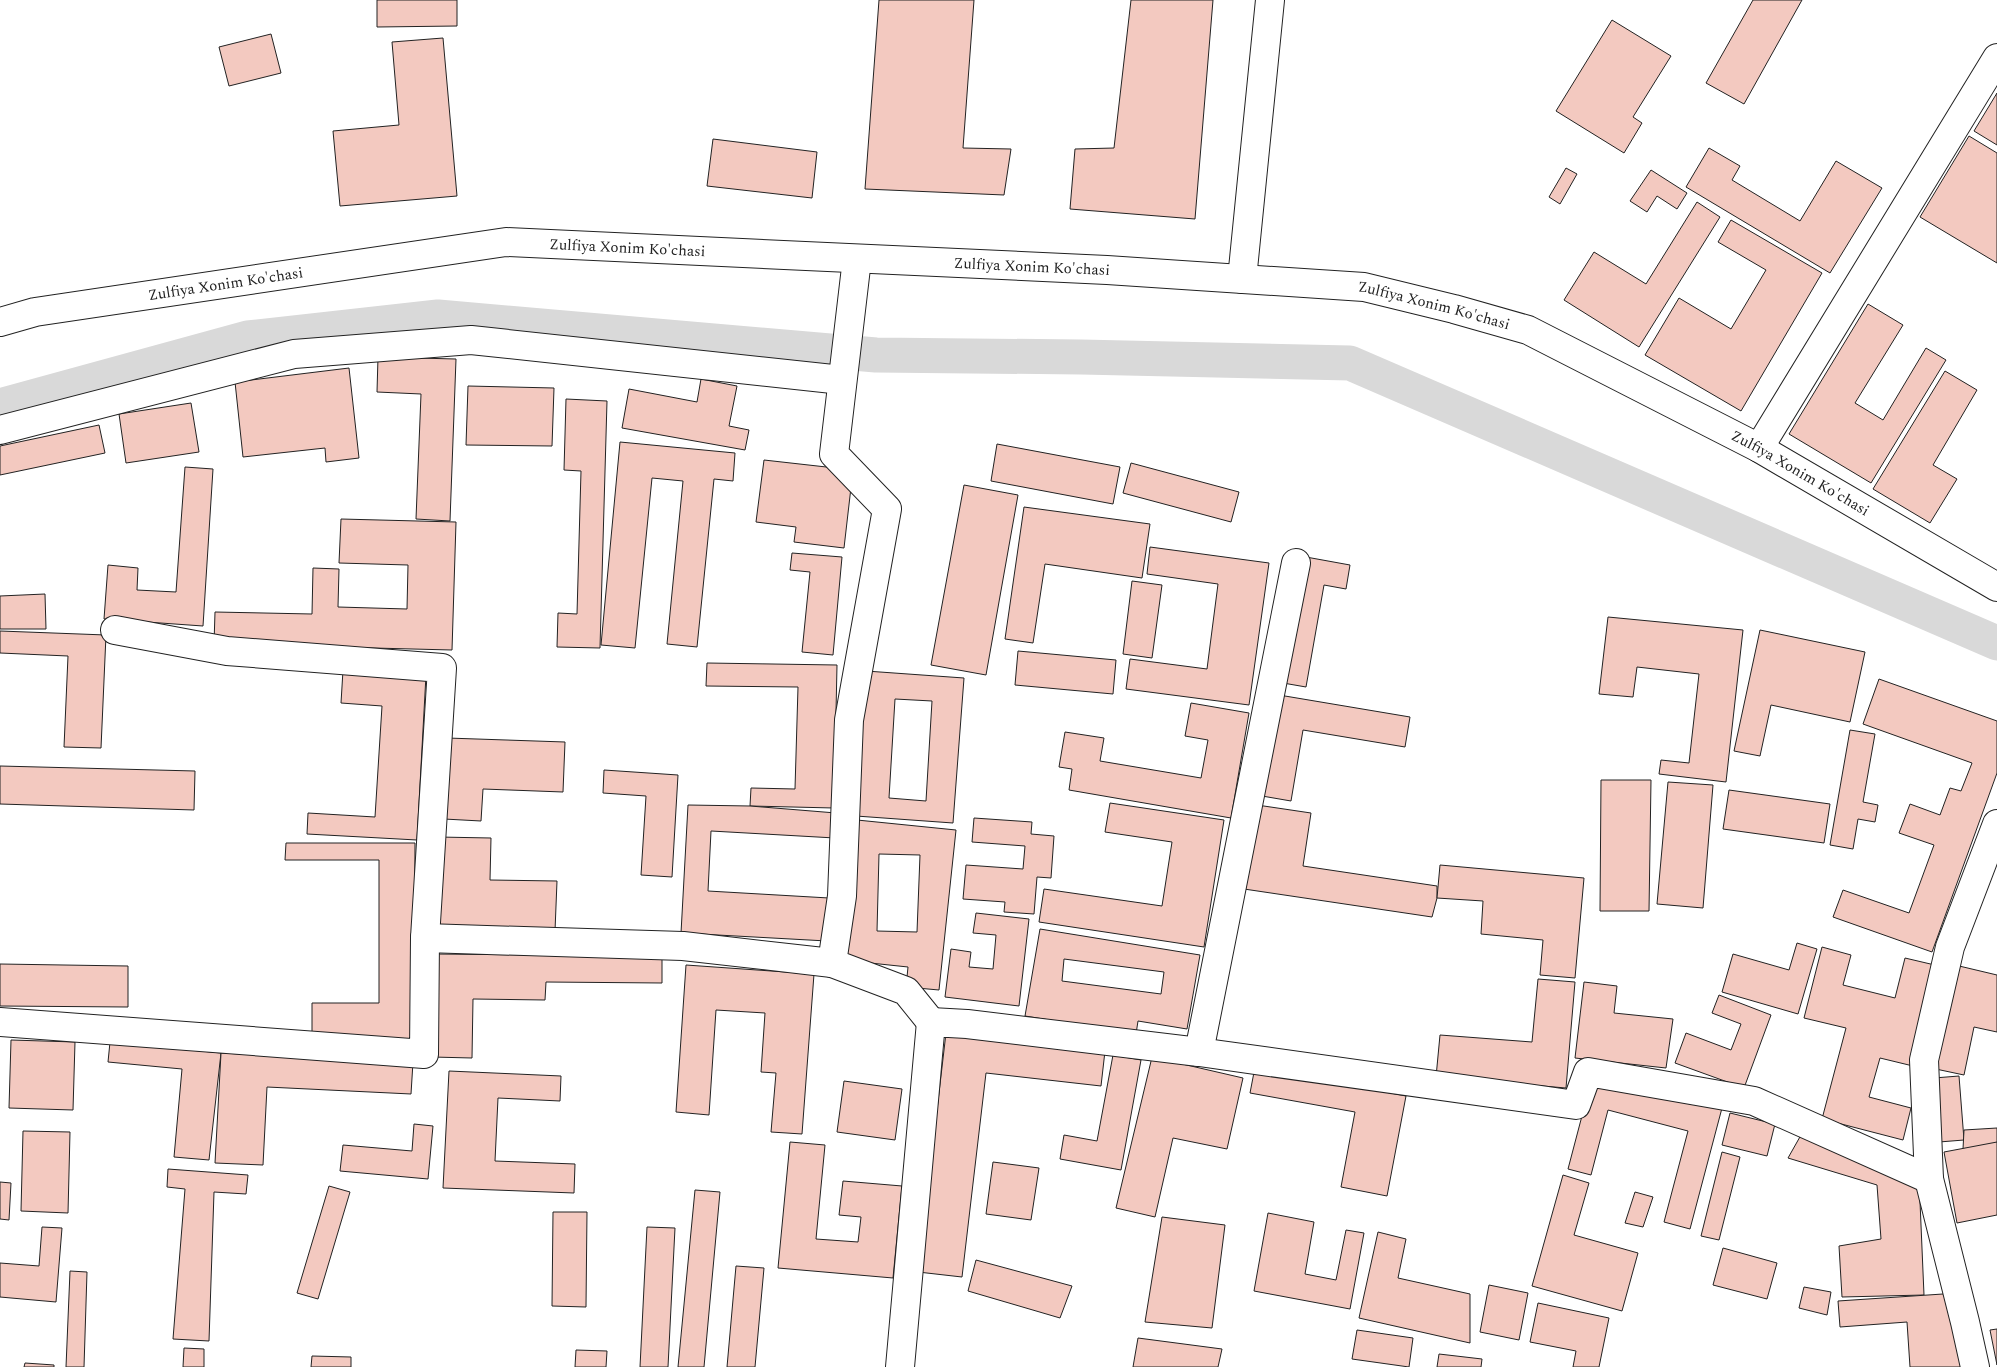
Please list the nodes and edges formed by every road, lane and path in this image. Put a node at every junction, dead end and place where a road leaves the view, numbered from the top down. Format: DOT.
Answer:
graph roads {
  1 [pos="1270,0"];
  2 [pos="1997,58"];
  3 [pos="856,259"];
  4 [pos="1242,279"];
  5 [pos="0,322"];
  6 [pos="842,380"];
  7 [pos="0,430"];
  8 [pos="1759,448"];
  9 [pos="1296,563"];
  10 [pos="1997,587"];
  11 [pos="115,630"];
  12 [pos="1997,824"];
  13 [pos="425,938"];
  14 [pos="832,963"];
  15 [pos="0,1022"];
  16 [pos="931,1022"];
  17 [pos="1199,1052"];
  18 [pos="1928,1179"];
  19 [pos="900,1367"];
  20 [pos="1975,1367"];
  1 -- 4 [label="street"];
  2 -- 8 [label="street"];
  3 -- 4 [label="street, Zulfiya Xonim Ko'chasi"];
  3 -- 5 [label="street, Zulfiya Xonim Ko'chasi"];
  3 -- 6 [label="street"];
  4 -- 8 [label="street, Zulfiya Xonim Ko'chasi"];
  6 -- 7 [label="street"];
  6 -- 14 [label="street"];
  8 -- 10 [label="street, Zulfiya Xonim Ko'chasi"];
  9 -- 17 [label="street"];
  11 -- 13 [label="street"];
  12 -- 18 [label="street"];
  13 -- 14 [label="street"];
  13 -- 15 [label="street"];
  14 -- 16 [label="street"];
  16 -- 17 [label="street"];
  16 -- 19 [label="street"];
  17 -- 18 [label="street"];
  18 -- 20 [label="street"];
}
